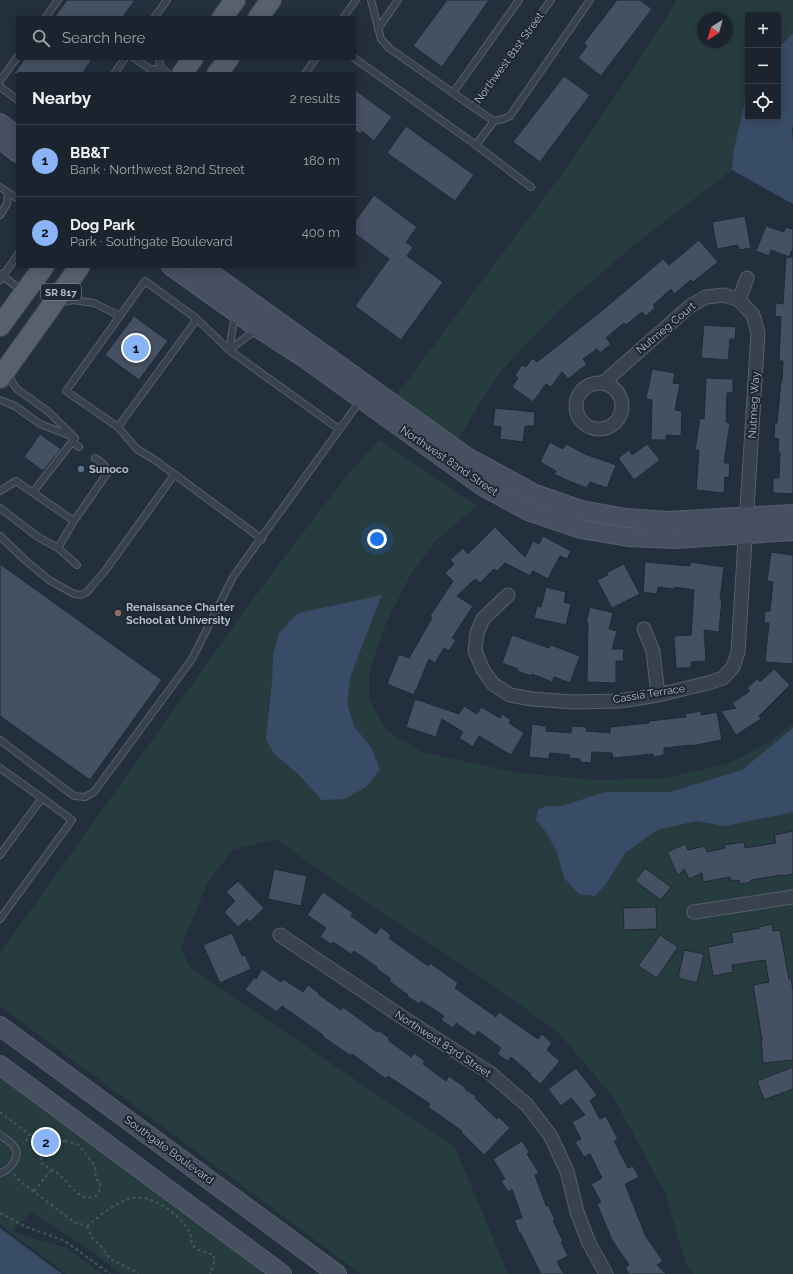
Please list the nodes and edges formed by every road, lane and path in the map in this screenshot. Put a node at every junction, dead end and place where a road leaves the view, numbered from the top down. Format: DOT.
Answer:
graph roads {
  1 [pos="58,0"];
  2 [pos="166,0"];
  3 [pos="235,0"];
  4 [pos="271,0"];
  5 [pos="356,0"];
  6 [pos="371,0"];
  7 [pos="398,0"];
  8 [pos="519,0"];
  9 [pos="551,0"];
  10 [pos="590,0"];
  11 [pos="46,16"];
  12 [pos="155,16"];
  13 [pos="223,16"];
  14 [pos="259,16"];
  15 [pos="345,16"];
  16 [pos="378,30"];
  17 [pos="16,59"];
  18 [pos="356,59"];
  19 [pos="124,60"];
  20 [pos="137,60"];
  21 [pos="159,60"];
  22 [pos="192,60"];
  23 [pos="228,60"];
  24 [pos="315,60"];
  25 [pos="162,69"];
  26 [pos="115,72"];
  27 [pos="166,72"];
  28 [pos="184,72"];
  29 [pos="218,72"];
  30 [pos="306,72"];
  31 [pos="0,81"];
  32 [pos="0,87"];
  33 [pos="453,93"];
  34 [pos="16,99"];
  35 [pos="473,107"];
  36 [pos="494,121"];
  37 [pos="0,123"];
  38 [pos="16,135"];
  39 [pos="0,139"];
  40 [pos="476,146"];
  41 [pos="16,151"];
  42 [pos="0,187"];
  43 [pos="531,187"];
  44 [pos="8,193"];
  45 [pos="16,198"];
  46 [pos="0,215"];
  47 [pos="16,257"];
  48 [pos="43,268"];
  49 [pos="79,268"];
  50 [pos="174,268"];
  51 [pos="204,268"];
  52 [pos="1,277"];
  53 [pos="747,278"];
  54 [pos="24,293"];
  55 [pos="739,300"];
  56 [pos="52,305"];
  57 [pos="235,311"];
  58 [pos="120,316"];
  59 [pos="197,319"];
  60 [pos="0,326"];
  61 [pos="258,328"];
  62 [pos="229,350"];
  63 [pos="4,372"];
  64 [pos="603,383"];
  65 [pos="361,399"];
  66 [pos="0,400"];
  67 [pos="118,427"];
  68 [pos="339,429"];
  69 [pos="73,440"];
  70 [pos="79,447"];
  71 [pos="95,458"];
  72 [pos="174,475"];
  73 [pos="0,491"];
  74 [pos="33,492"];
  75 [pos="0,508"];
  76 [pos="793,514"];
  77 [pos="747,516"];
  78 [pos="74,521"];
  79 [pos="793,531"];
  80 [pos="746,534"];
  81 [pos="0,536"];
  82 [pos="262,539"];
  83 [pos="58,548"];
  84 [pos="77,565"];
  85 [pos="508,595"];
  86 [pos="644,628"];
  87 [pos="658,695"];
  88 [pos="0,740"];
  89 [pos="0,768"];
  90 [pos="42,798"];
  91 [pos="0,854"];
  92 [pos="793,897"];
  93 [pos="694,912"];
  94 [pos="0,919"];
  95 [pos="280,935"];
  96 [pos="0,1026"];
  97 [pos="0,1065"];
  98 [pos="0,1135"];
  99 [pos="51,1170"];
  100 [pos="0,1173"];
  101 [pos="14,1174"];
  102 [pos="34,1191"];
  103 [pos="0,1213"];
  104 [pos="87,1226"];
  105 [pos="110,1274"];
  106 [pos="138,1274"];
  107 [pos="210,1274"];
  108 [pos="282,1274"];
  109 [pos="337,1274"];
  110 [pos="606,1274"];
  1 -- 11 [label="lane"];
  2 -- 12 [label="lane"];
  3 -- 13 [label="main road"];
  4 -- 14 [label="main road"];
  5 -- 15 [label="lane"];
  6 -- 16 [label="lane, Northwest 81st Street"];
  7 -- 16 [label="lane"];
  8 -- 33 [label="lane"];
  9 -- 35 [label="lane, Northwest 81st Street"];
  10 -- 36 [label="lane"];
  16 -- 33 [label="lane, Northwest 81st Street"];
  17 -- 31 [label="lane"];
  18 -- 40 [label="lane"];
  19 -- 26 [label="lane"];
  20 -- 25 [label="lane"];
  21 -- 25 [label="lane"];
  22 -- 28 [label="main road"];
  23 -- 29 [label="main road"];
  24 -- 30 [label="lane"];
  25 -- 27 [label="lane"];
  32 -- 34 [label="lane"];
  33 -- 35 [label="lane, Northwest 81st Street"];
  35 -- 36 [label="lane"];
  36 -- 40 [label="lane"];
  37 -- 38 [label="street"];
  39 -- 41 [label="street"];
  40 -- 43 [label="lane"];
  42 -- 44 [label="lane"];
  44 -- 45 [label="lane"];
  44 -- 46 [label="lane"];
  47 -- 52 [label="lane"];
  48 -- 54 [label="main road, SR 817"];
  49 -- 56 [label="main road, SR 817"];
  50 -- 57 [label="street, Northwest 82nd Street"];
  51 -- 77 [label="street, Northwest 82nd Street"];
  52 -- 54 [label="lane"];
  53 -- 55 [label="street"];
  54 -- 60 [label="main road, SR 817"];
  55 -- 64 [label="street, Nutmeg Court"];
  55 -- 77 [label="street, Nutmeg Way"];
  56 -- 58 [label="lane"];
  56 -- 63 [label="main road, SR 817"];
  57 -- 61 [label="street, Northwest 82nd Street"];
  57 -- 62 [label="lane"];
  58 -- 59 [label="lane"];
  58 -- 67 [label="lane"];
  59 -- 62 [label="lane"];
  59 -- 67 [label="lane"];
  61 -- 62 [label="lane"];
  61 -- 65 [label="street, Northwest 82nd Street"];
  62 -- 68 [label="lane"];
  63 -- 69 [label="lane"];
  65 -- 68 [label="lane"];
  65 -- 80 [label="street, Northwest 82nd Street"];
  66 -- 69 [label="lane"];
  67 -- 72 [label="lane"];
  68 -- 82 [label="lane"];
  69 -- 70 [label="lane"];
  69 -- 74 [label="lane"];
  71 -- 78 [label="lane"];
  72 -- 81 [label="lane"];
  72 -- 82 [label="lane"];
  73 -- 74 [label="lane"];
  74 -- 78 [label="lane"];
  75 -- 83 [label="lane"];
  76 -- 77 [label="street, Northwest 82nd Street"];
  77 -- 80 [label="street, Cassia Terrace"];
  78 -- 83 [label="lane"];
  79 -- 80 [label="street, Northwest 82nd Street"];
  80 -- 87 [label="street, Cassia Terrace"];
  82 -- 88 [label="lane"];
  83 -- 84 [label="lane"];
  85 -- 87 [label="street, Cassia Terrace"];
  86 -- 87 [label="street"];
  89 -- 90 [label="lane"];
  90 -- 91 [label="lane"];
  90 -- 94 [label="lane"];
  92 -- 93 [label="street"];
  95 -- 110 [label="street, Northwest 83rd Street"];
  96 -- 109 [label="street, Southgate Boulevard"];
  97 -- 108 [label="street"];
  98 -- 100 [label="lane"];
  99 -- 99 [label="path"];
  99 -- 102 [label="path"];
  101 -- 102 [label="path"];
  102 -- 104 [label="path"];
  103 -- 105 [label="path"];
  104 -- 106 [label="path"];
  104 -- 107 [label="path"];
}
